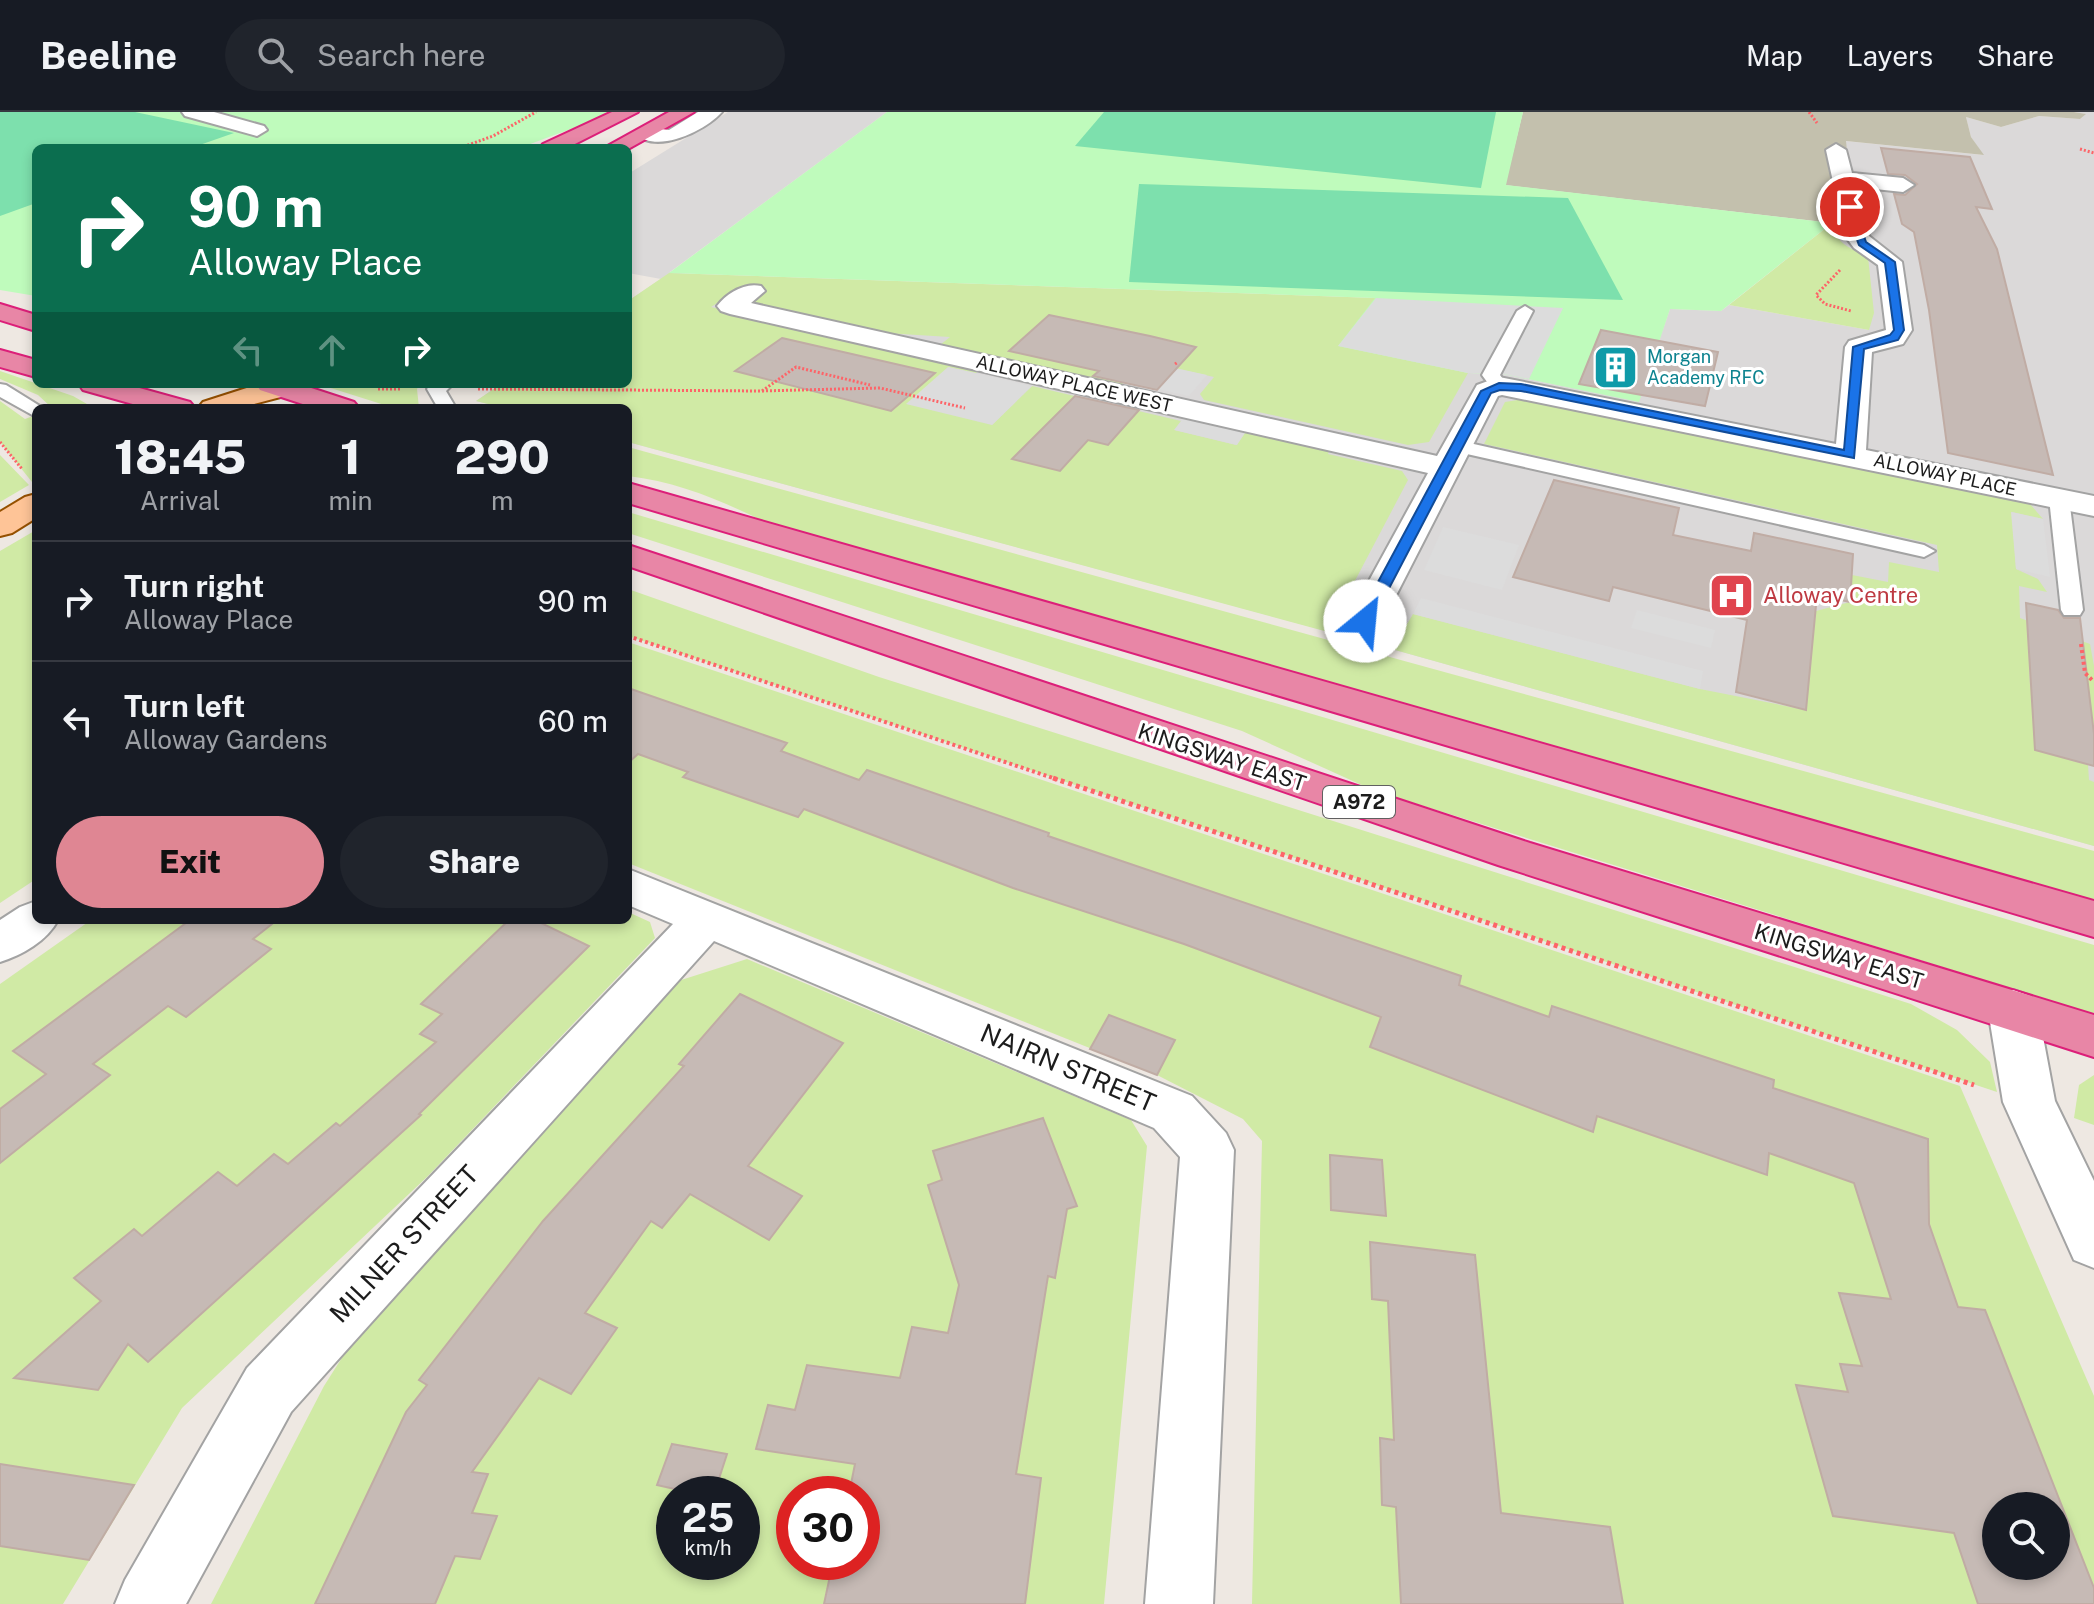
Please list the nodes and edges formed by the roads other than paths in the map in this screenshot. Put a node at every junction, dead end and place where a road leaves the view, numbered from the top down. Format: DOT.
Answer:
graph roads {
  1 [pos="192,112"];
  2 [pos="628,112"];
  3 [pos="684,112"];
  4 [pos="712,112"];
  5 [pos="257,130"];
  6 [pos="645,133"];
  7 [pos="672,136"];
  8 [pos="559,144"];
  9 [pos="622,144"];
  10 [pos="1836,150"];
  11 [pos="632,161"];
  12 [pos="1843,179"];
  13 [pos="1903,185"];
  14 [pos="752,291"];
  15 [pos="0,302"];
  16 [pos="32,304"];
  17 [pos="1525,311"];
  18 [pos="0,312"];
  19 [pos="32,322"];
  20 [pos="0,340"];
  21 [pos="32,343"];
  22 [pos="0,358"];
  23 [pos="32,368"];
  24 [pos="1499,386"];
  25 [pos="270,388"];
  26 [pos="282,388"];
  27 [pos="0,389"];
  28 [pos="113,392"];
  29 [pos="198,403"];
  30 [pos="332,404"];
  31 [pos="32,409"];
  32 [pos="1850,455"];
  33 [pos="1450,456"];
  34 [pos="32,490"];
  35 [pos="632,494"];
  36 [pos="2059,498"];
  37 [pos="2094,506"];
  38 [pos="0,526"];
  39 [pos="1924,551"];
  40 [pos="632,556"];
  41 [pos="2072,610"];
  42 [pos="1365,621"];
  43 [pos="632,888"];
  44 [pos="707,918"];
  45 [pos="2094,919"];
  46 [pos="32,922"];
  47 [pos="0,944"];
  48 [pos="2013,1010"];
  49 [pos="2094,1036"];
  50 [pos="2094,1241"];
  51 [pos="149,1604"];
  52 [pos="1179,1604"];
  1 -- 5 [label="street"];
  2 -- 8 [label="highway"];
  3 -- 6 [label="highway"];
  4 -- 7 [label="street"];
  6 -- 7 [label="street"];
  6 -- 9 [label="highway"];
  7 -- 11 [label="street"];
  10 -- 12 [label="street"];
  12 -- 13 [label="street"];
  12 -- 32 [label="street"];
  14 -- 33 [label="street, ALLOWAY PLACE WEST"];
  15 -- 16 [label="highway"];
  17 -- 24 [label="lane"];
  18 -- 19 [label="highway"];
  20 -- 21 [label="highway"];
  22 -- 23 [label="highway"];
  24 -- 32 [label="street, ALLOWAY PLACE"];
  24 -- 33 [label="street"];
  25 -- 29 [label="main road"];
  26 -- 30 [label="highway"];
  27 -- 31 [label="lane"];
  28 -- 29 [label="highway"];
  32 -- 36 [label="street, ALLOWAY PLACE"];
  33 -- 39 [label="lane"];
  33 -- 42 [label="street"];
  34 -- 38 [label="main road"];
  35 -- 45 [label="highway"];
  36 -- 37 [label="street, ALLOWAY PLACE"];
  36 -- 41 [label="lane"];
  40 -- 48 [label="highway, KINGSWAY EAST / A972"];
  43 -- 44 [label="street, NAIRN STREET"];
  44 -- 51 [label="street, MILNER STREET"];
  44 -- 52 [label="street, NAIRN STREET"];
  46 -- 47 [label="street"];
  48 -- 49 [label="highway, KINGSWAY EAST / A972"];
  48 -- 50 [label="street"];
}
